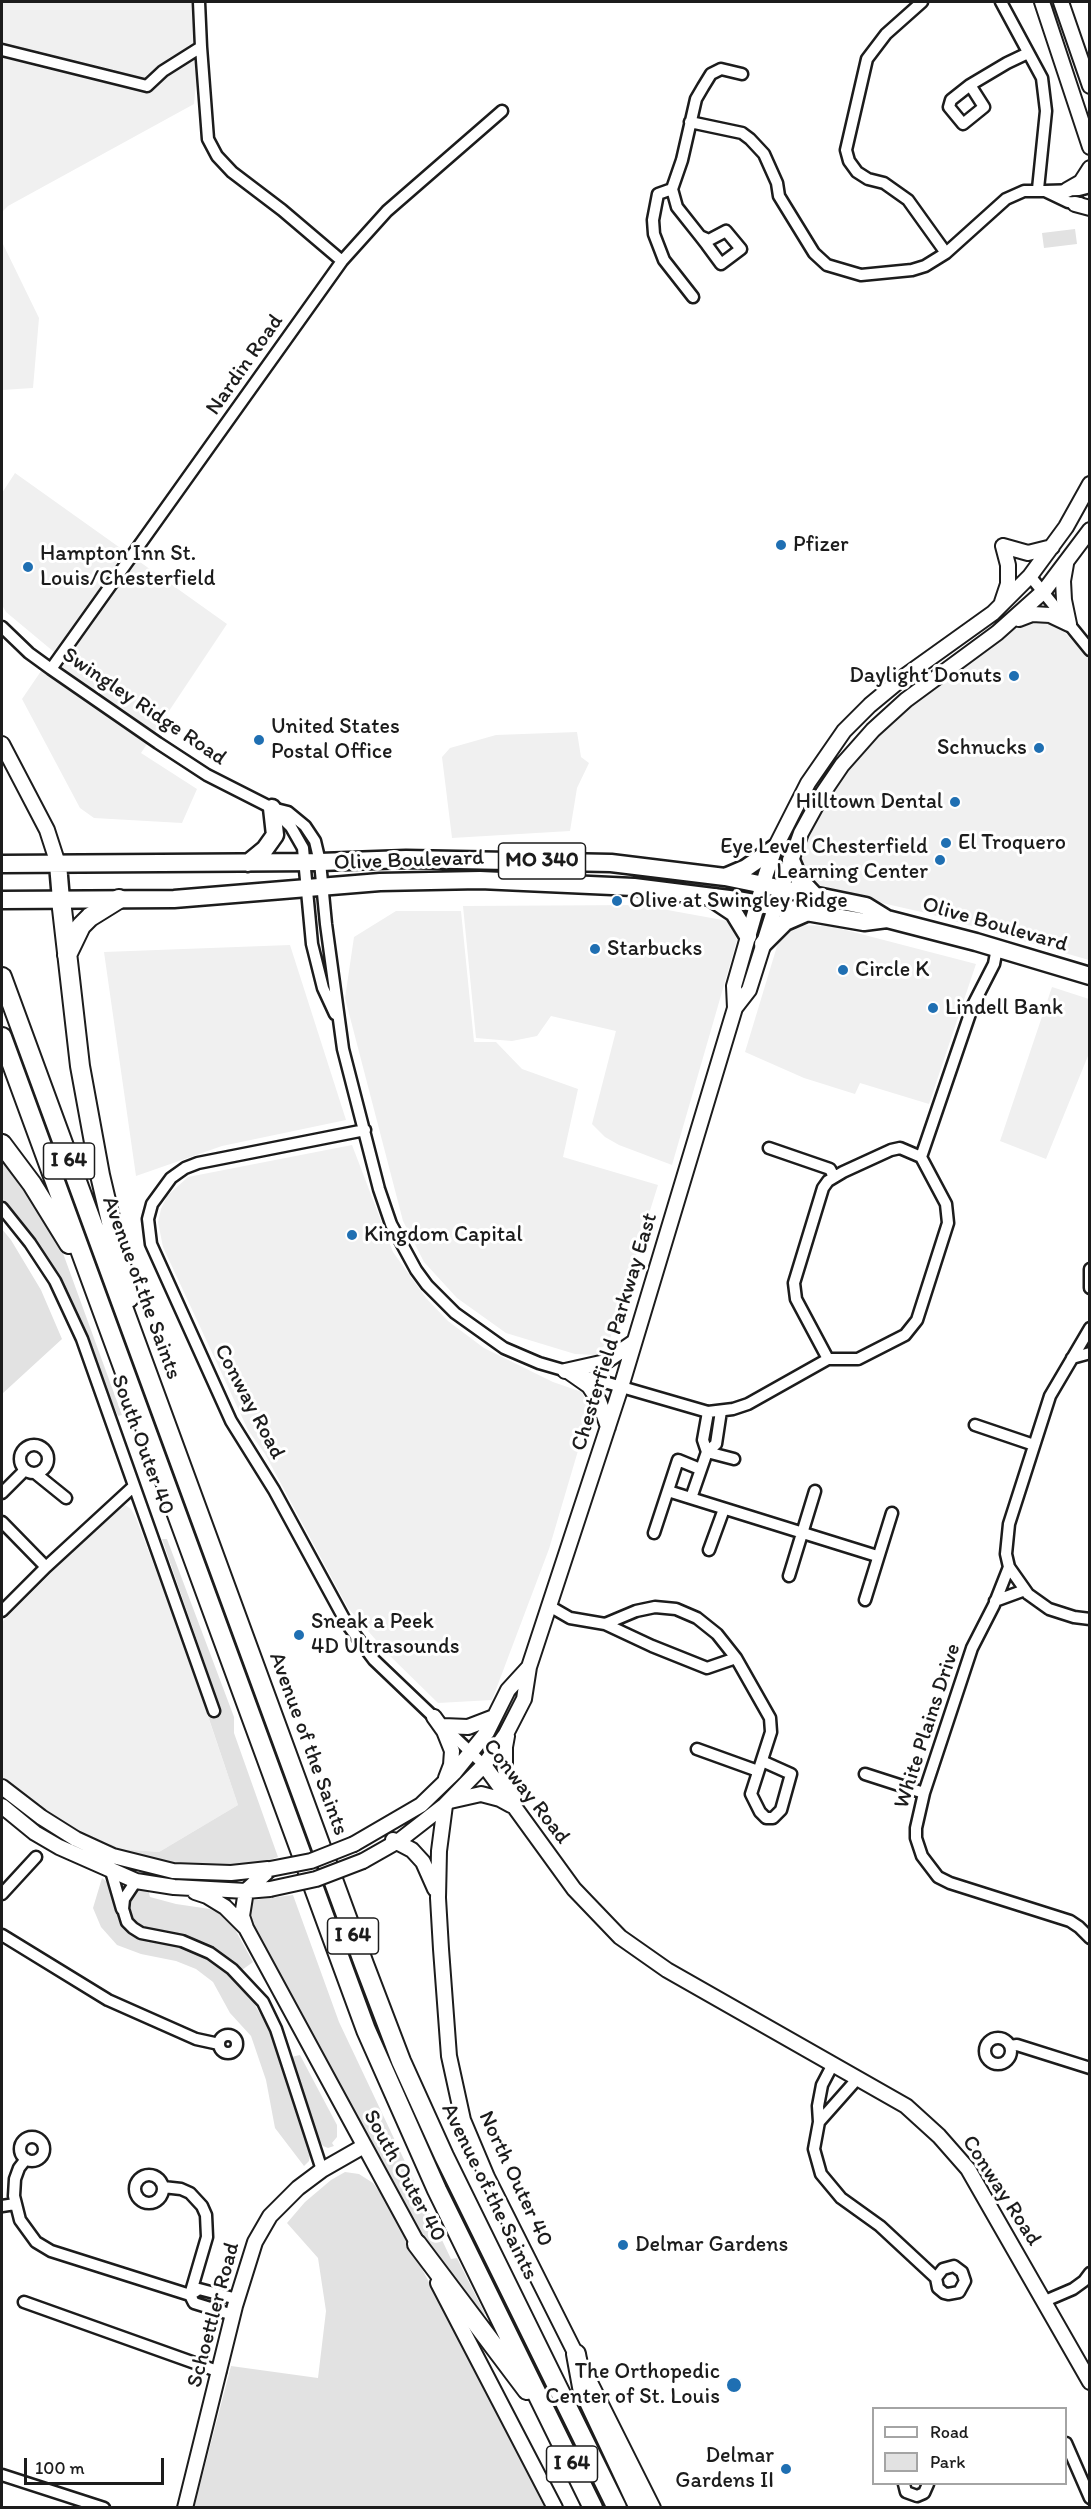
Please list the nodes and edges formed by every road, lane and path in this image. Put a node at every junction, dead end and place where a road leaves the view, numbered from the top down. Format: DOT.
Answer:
graph roads {
  1 [pos="199,2"];
  2 [pos="922,2"];
  3 [pos="1001,2"];
  4 [pos="1042,2"];
  5 [pos="1061,2"];
  6 [pos="201,46"];
  7 [pos="2,50"];
  8 [pos="1028,53"];
  9 [pos="742,74"];
  10 [pos="970,85"];
  11 [pos="1089,86"];
  12 [pos="502,111"];
  13 [pos="690,122"];
  14 [pos="1089,147"];
  15 [pos="1089,168"];
  16 [pos="1089,187"];
  17 [pos="672,189"];
  18 [pos="1041,190"];
  19 [pos="1067,190"];
  20 [pos="1082,202"];
  21 [pos="1089,208"];
  22 [pos="699,236"];
  23 [pos="946,253"];
  24 [pos="342,261"];
  25 [pos="693,297"];
  26 [pos="1089,484"];
  27 [pos="1089,530"];
  28 [pos="1052,547"];
  29 [pos="1067,561"];
  30 [pos="1030,576"];
  31 [pos="1044,591"];
  32 [pos="999,608"];
  33 [pos="1008,624"];
  34 [pos="1069,624"];
  35 [pos="2,627"];
  36 [pos="1089,650"];
  37 [pos="51,669"];
  38 [pos="2,744"];
  39 [pos="272,808"];
  40 [pos="775,848"];
  41 [pos="791,860"];
  42 [pos="313,862"];
  43 [pos="248,863"];
  44 [pos="2,864"];
  45 [pos="58,864"];
  46 [pos="725,877"];
  47 [pos="763,886"];
  48 [pos="315,888"];
  49 [pos="707,895"];
  50 [pos="816,896"];
  51 [pos="778,898"];
  52 [pos="118,899"];
  53 [pos="2,900"];
  54 [pos="61,900"];
  55 [pos="758,903"];
  56 [pos="808,912"];
  57 [pos="887,919"];
  58 [pos="748,936"];
  59 [pos="763,944"];
  60 [pos="998,948"];
  61 [pos="66,956"];
  62 [pos="1089,976"];
  63 [pos="2,977"];
  64 [pos="735,1008"];
  65 [pos="339,1026"];
  66 [pos="2,1037"];
  67 [pos="365,1130"];
  68 [pos="2,1144"];
  69 [pos="769,1148"];
  70 [pos="921,1157"];
  71 [pos="834,1177"];
  72 [pos="2,1208"];
  73 [pos="1089,1269"];
  74 [pos="89,1276"];
  75 [pos="1089,1288"];
  76 [pos="1089,1328"];
  77 [pos="634,1342"];
  78 [pos="136,1345"];
  79 [pos="1089,1353"];
  80 [pos="1072,1358"];
  81 [pos="828,1359"];
  82 [pos="567,1371"];
  83 [pos="621,1387"];
  84 [pos="721,1410"];
  85 [pos="708,1412"];
  86 [pos="975,1425"];
  87 [pos="608,1427"];
  88 [pos="1034,1445"];
  89 [pos="707,1452"];
  90 [pos="734,1459"];
  91 [pos="700,1469"];
  92 [pos="134,1486"];
  93 [pos="668,1491"];
  94 [pos="815,1491"];
  95 [pos="2,1493"];
  96 [pos="66,1498"];
  97 [pos="691,1498"];
  98 [pos="724,1509"];
  99 [pos="892,1513"];
  100 [pos="2,1522"];
  101 [pos="654,1533"];
  102 [pos="803,1534"];
  103 [pos="709,1550"];
  104 [pos="877,1556"];
  105 [pos="46,1567"];
  106 [pos="1009,1567"];
  107 [pos="789,1576"];
  108 [pos="1025,1590"];
  109 [pos="865,1600"];
  110 [pos="995,1601"];
  111 [pos="551,1607"];
  112 [pos="2,1611"];
  113 [pos="1089,1619"];
  114 [pos="605,1623"];
  115 [pos="736,1658"];
  116 [pos="529,1667"];
  117 [pos="214,1711"];
  118 [pos="495,1717"];
  119 [pos="439,1722"];
  120 [pos="510,1726"];
  121 [pos="697,1749"];
  122 [pos="472,1753"];
  123 [pos="484,1765"];
  124 [pos="760,1766"];
  125 [pos="866,1774"];
  126 [pos="444,1783"];
  127 [pos="2,1787"];
  128 [pos="924,1793"];
  129 [pos="446,1803"];
  130 [pos="2,1806"];
  131 [pos="515,1808"];
  132 [pos="370,1835"];
  133 [pos="398,1841"];
  134 [pos="103,1851"];
  135 [pos="36,1857"];
  136 [pos="110,1870"];
  137 [pos="265,1871"];
  138 [pos="136,1881"];
  139 [pos="178,1887"];
  140 [pos="246,1891"];
  141 [pos="2,1894"];
  142 [pos="438,1898"];
  143 [pos="124,1915"];
  144 [pos="246,1928"];
  145 [pos="2,1935"];
  146 [pos="1089,1938"];
  147 [pos="219,2044"];
  148 [pos="1010,2046"];
  149 [pos="832,2064"];
  150 [pos="1089,2068"];
  151 [pos="858,2078"];
  152 [pos="822,2085"];
  153 [pos="842,2096"];
  154 [pos="819,2122"];
  155 [pos="364,2146"];
  156 [pos="26,2159"];
  157 [pos="322,2170"];
  158 [pos="162,2187"];
  159 [pos="15,2204"];
  160 [pos="2,2206"];
  161 [pos="417,2244"];
  162 [pos="1089,2273"];
  163 [pos="936,2278"];
  164 [pos="190,2295"];
  165 [pos="237,2299"];
  166 [pos="1045,2301"];
  167 [pos="24,2302"];
  168 [pos="233,2315"];
  169 [pos="576,2354"];
  170 [pos="220,2372"];
  171 [pos="1089,2382"];
  172 [pos="550,2420"];
  173 [pos="1067,2448"];
  174 [pos="2,2475"];
  175 [pos="904,2485"];
  176 [pos="928,2485"];
  177 [pos="1089,2498"];
  178 [pos="104,2508"];
  179 [pos="185,2508"];
  180 [pos="555,2508"];
  181 [pos="593,2508"];
  182 [pos="617,2508"];
  183 [pos="639,2508"];
  184 [pos="653,2508"];
  1 -- 6 [label="street"];
  2 -- 23 [label="street"];
  3 -- 8 [label="street"];
  4 -- 14 [label="street"];
  5 -- 11 [label="street"];
  6 -- 7 [label="street"];
  6 -- 24 [label="street"];
  8 -- 10 [label="street"];
  8 -- 18 [label="street"];
  9 -- 13 [label="street"];
  12 -- 24 [label="street, Nardin Road"];
  13 -- 17 [label="street"];
  13 -- 23 [label="street"];
  15 -- 19 [label="street"];
  16 -- 19 [label="street"];
  17 -- 22 [label="street"];
  17 -- 25 [label="street"];
  18 -- 19 [label="street"];
  18 -- 20 [label="street"];
  18 -- 23 [label="street"];
  20 -- 21 [label="street"];
  24 -- 37 [label="street, Nardin Road"];
  26 -- 28 [label="street, Chesterfield Parkway East"];
  27 -- 29 [label="street"];
  28 -- 30 [label="street, Chesterfield Parkway East"];
  28 -- 32 [label="street"];
  29 -- 31 [label="street"];
  29 -- 34 [label="street"];
  30 -- 31 [label="street"];
  30 -- 32 [label="street, Chesterfield Parkway East"];
  31 -- 33 [label="street"];
  31 -- 34 [label="street"];
  32 -- 40 [label="street, Chesterfield Parkway East"];
  33 -- 34 [label="street"];
  33 -- 41 [label="street, Chesterfield Parkway East"];
  34 -- 36 [label="street"];
  35 -- 37 [label="street, Swingley Ridge Road"];
  37 -- 39 [label="street, Swingley Ridge Road"];
  38 -- 45 [label="street"];
  39 -- 42 [label="street, Swingley Ridge Road"];
  39 -- 43 [label="main road"];
  40 -- 46 [label="main road"];
  40 -- 47 [label="street, Chesterfield Parkway East"];
  41 -- 50 [label="main road"];
  41 -- 51 [label="street, Chesterfield Parkway East"];
  42 -- 43 [label="main road, Olive Boulevard / MO 340"];
  42 -- 46 [label="main road, Olive Boulevard / MO 340"];
  42 -- 48 [label="street, Swingley Ridge Road"];
  42 -- 48 [label="street, Swingley Ridge Road"];
  43 -- 45 [label="main road, Olive Boulevard / MO 340"];
  44 -- 45 [label="main road, MO 340"];
  45 -- 54 [label="main road"];
  46 -- 47 [label="main road, Olive Boulevard / MO 340"];
  47 -- 51 [label="main road, Olive Boulevard / MO 340"];
  47 -- 55 [label="street, Chesterfield Parkway East"];
  48 -- 49 [label="main road, Olive Boulevard / MO 340"];
  48 -- 52 [label="main road, Olive Boulevard / MO 340"];
  48 -- 65 [label="street, Swingley Ridge Road"];
  48 -- 65 [label="street, Swingley Ridge Road"];
  49 -- 55 [label="main road, Olive Boulevard / MO 340"];
  49 -- 58 [label="main road"];
  50 -- 51 [label="main road, Olive Boulevard / MO 340"];
  50 -- 57 [label="main road, Olive Boulevard / MO 340"];
  51 -- 55 [label="main road, Olive Boulevard / MO 340"];
  51 -- 56 [label="main road, Olive Boulevard / MO 340"];
  51 -- 59 [label="street, Chesterfield Parkway East"];
  52 -- 54 [label="main road, Olive Boulevard / MO 340"];
  52 -- 61 [label="highway"];
  53 -- 54 [label="main road, Olive Boulevard / MO 340"];
  54 -- 61 [label="highway"];
  55 -- 58 [label="street, Chesterfield Parkway East"];
  56 -- 57 [label="main road, Olive Boulevard / MO 340"];
  56 -- 59 [label="main road"];
  57 -- 60 [label="main road, Olive Boulevard / MO 340"];
  58 -- 64 [label="street, Chesterfield Parkway East"];
  59 -- 64 [label="street, Chesterfield Parkway East"];
  60 -- 62 [label="main road, Olive Boulevard / MO 340"];
  60 -- 70 [label="street"];
  61 -- 78 [label="highway"];
  63 -- 78 [label="highway, Avenue of the Saints / I 64"];
  64 -- 77 [label="street, Chesterfield Parkway East"];
  65 -- 67 [label="street, Swingley Ridge Road"];
  66 -- 74 [label="highway, Avenue of the Saints / I 64"];
  67 -- 82 [label="street, Swingley Ridge Road"];
  67 -- 119 [label="street, Conway Road"];
  68 -- 74 [label="highway"];
  69 -- 71 [label="street"];
  70 -- 71 [label="street"];
  70 -- 81 [label="street"];
  71 -- 81 [label="street"];
  72 -- 92 [label="street, South Outer 40"];
  73 -- 75 [label="street"];
  74 -- 172 [label="highway, Avenue of the Saints / I 64"];
  76 -- 80 [label="street, White Plains Drive"];
  77 -- 82 [label="street"];
  77 -- 83 [label="street, Chesterfield Parkway East"];
  78 -- 182 [label="highway, Avenue of the Saints / I 64"];
  79 -- 80 [label="street"];
  80 -- 88 [label="street, White Plains Drive"];
  81 -- 84 [label="street"];
  82 -- 83 [label="street, Swingley Ridge Road"];
  82 -- 87 [label="street"];
  83 -- 85 [label="street, Swingley Ridge Road"];
  83 -- 87 [label="street, Chesterfield Parkway East"];
  84 -- 85 [label="street"];
  84 -- 89 [label="street"];
  85 -- 89 [label="street"];
  86 -- 88 [label="street"];
  87 -- 111 [label="street, Chesterfield Parkway East"];
  88 -- 106 [label="street, White Plains Drive"];
  89 -- 90 [label="street"];
  89 -- 91 [label="street"];
  91 -- 93 [label="street"];
  91 -- 97 [label="street"];
  92 -- 105 [label="street"];
  92 -- 117 [label="street, South Outer 40"];
  93 -- 97 [label="street"];
  93 -- 101 [label="street"];
  94 -- 102 [label="street"];
  95 -- 96 [label="street"];
  97 -- 98 [label="street"];
  98 -- 102 [label="street"];
  98 -- 103 [label="street"];
  99 -- 104 [label="street"];
  100 -- 105 [label="street"];
  102 -- 104 [label="street"];
  102 -- 107 [label="street"];
  104 -- 109 [label="street"];
  105 -- 112 [label="street"];
  106 -- 108 [label="street"];
  106 -- 110 [label="street, White Plains Drive"];
  108 -- 110 [label="street"];
  108 -- 113 [label="street"];
  110 -- 128 [label="street, White Plains Drive"];
  111 -- 114 [label="street"];
  111 -- 116 [label="street, Chesterfield Parkway East"];
  114 -- 115 [label="street"];
  114 -- 115 [label="street"];
  115 -- 124 [label="street"];
  116 -- 118 [label="street, Chesterfield Parkway East"];
  116 -- 120 [label="street, Chesterfield Parkway East"];
  118 -- 119 [label="street"];
  118 -- 122 [label="street, Chesterfield Parkway East"];
  119 -- 122 [label="street, Conway Road"];
  119 -- 126 [label="street"];
  120 -- 123 [label="street, Chesterfield Parkway East"];
  120 -- 131 [label="street"];
  121 -- 124 [label="street"];
  122 -- 123 [label="street, Conway Road"];
  122 -- 126 [label="street, Chesterfield Parkway East"];
  123 -- 129 [label="street, Chesterfield Parkway East"];
  123 -- 131 [label="street, Conway Road"];
  124 -- 124 [label="street"];
  125 -- 128 [label="street"];
  126 -- 132 [label="street, Chesterfield Parkway East"];
  127 -- 134 [label="street, Chesterfield Parkway East"];
  128 -- 146 [label="street, White Plains Drive"];
  129 -- 131 [label="street"];
  129 -- 133 [label="street, Chesterfield Parkway East"];
  129 -- 142 [label="street, North Outer 40"];
  130 -- 136 [label="street, Chesterfield Parkway East"];
  131 -- 149 [label="street, Conway Road"];
  132 -- 133 [label="street"];
  132 -- 137 [label="street, Chesterfield Parkway East, bridge"];
  133 -- 140 [label="street, Chesterfield Parkway East, bridge"];
  133 -- 142 [label="street"];
  134 -- 136 [label="street"];
  134 -- 137 [label="street, Chesterfield Parkway East"];
  135 -- 141 [label="street"];
  136 -- 138 [label="street, Chesterfield Parkway East"];
  136 -- 143 [label="street"];
  137 -- 140 [label="street"];
  138 -- 139 [label="street, Chesterfield Parkway East"];
  138 -- 143 [label="street"];
  139 -- 140 [label="street, Chesterfield Parkway East"];
  139 -- 144 [label="street"];
  140 -- 144 [label="street, South Outer 40"];
  142 -- 169 [label="street, North Outer 40"];
  143 -- 157 [label="street"];
  144 -- 155 [label="street, South Outer 40"];
  145 -- 147 [label="street"];
  148 -- 150 [label="street"];
  149 -- 151 [label="street, Conway Road"];
  149 -- 152 [label="street"];
  151 -- 153 [label="street"];
  151 -- 166 [label="street, Conway Road"];
  152 -- 153 [label="street"];
  152 -- 154 [label="street"];
  153 -- 154 [label="street"];
  154 -- 163 [label="street"];
  155 -- 157 [label="street, Schoettler Road"];
  155 -- 161 [label="street, South Outer 40"];
  156 -- 159 [label="street"];
  157 -- 165 [label="street, Schoettler Road"];
  158 -- 164 [label="street"];
  159 -- 160 [label="street"];
  159 -- 164 [label="street"];
  161 -- 172 [label="highway"];
  161 -- 180 [label="street, South Outer 40"];
  162 -- 166 [label="street"];
  164 -- 165 [label="street"];
  164 -- 168 [label="street"];
  165 -- 168 [label="street, Schoettler Road"];
  166 -- 171 [label="street, Conway Road"];
  167 -- 170 [label="street"];
  168 -- 170 [label="street, Schoettler Road"];
  169 -- 183 [label="highway"];
  169 -- 184 [label="street, North Outer 40"];
  170 -- 179 [label="street, Schoettler Road"];
  172 -- 181 [label="highway, Avenue of the Saints / I 64"];
  173 -- 177 [label="street"];
  174 -- 178 [label="street"];
  175 -- 176 [label="street"];
}
